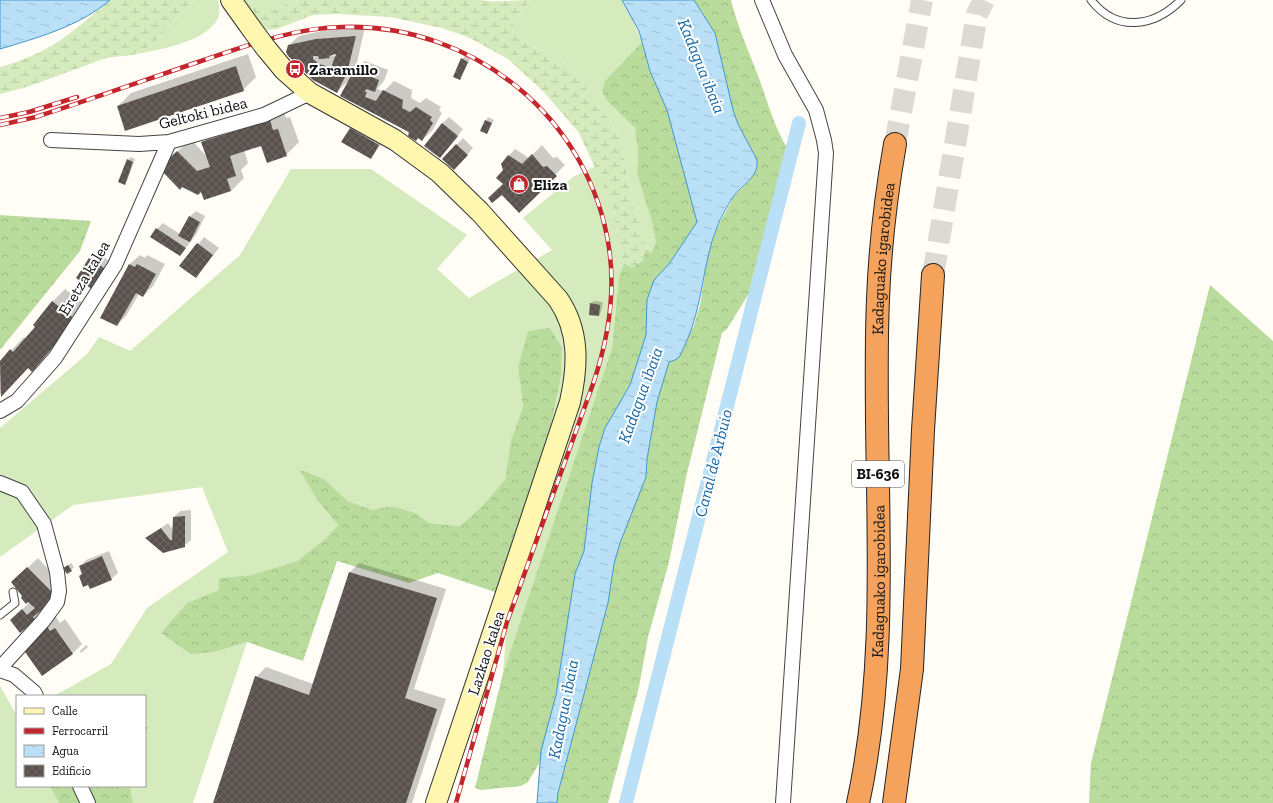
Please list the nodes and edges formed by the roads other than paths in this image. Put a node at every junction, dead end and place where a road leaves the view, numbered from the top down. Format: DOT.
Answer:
graph roads {
  1 [pos="231,0"];
  2 [pos="762,0"];
  3 [pos="1091,0"];
  4 [pos="1180,0"];
  5 [pos="310,93"];
  6 [pos="51,140"];
  7 [pos="169,142"];
  8 [pos="895,144"];
  9 [pos="933,275"];
  10 [pos="0,411"];
  11 [pos="0,483"];
  12 [pos="13,592"];
  13 [pos="0,616"];
  14 [pos="0,669"];
  15 [pos="36,695"];
  16 [pos="80,787"];
  17 [pos="88,803"];
  18 [pos="436,803"];
  19 [pos="783,803"];
  20 [pos="858,803"];
  21 [pos="894,803"];
  1 -- 5 [label="street, Lazkao kalea, bridge"];
  2 -- 19 [label="street"];
  3 -- 4 [label="lane"];
  5 -- 7 [label="street, Geltoki bidea"];
  5 -- 18 [label="street, Lazkao kalea"];
  6 -- 7 [label="street, Geltoki bidea"];
  7 -- 10 [label="street, Eretza kalea"];
  8 -- 20 [label="highway, Kadaguako igarobidea / BI-636"];
  9 -- 21 [label="highway, BI-636"];
  11 -- 14 [label="street"];
  12 -- 13 [label="lane"];
  14 -- 15 [label="street"];
  16 -- 17 [label="street"];
}
